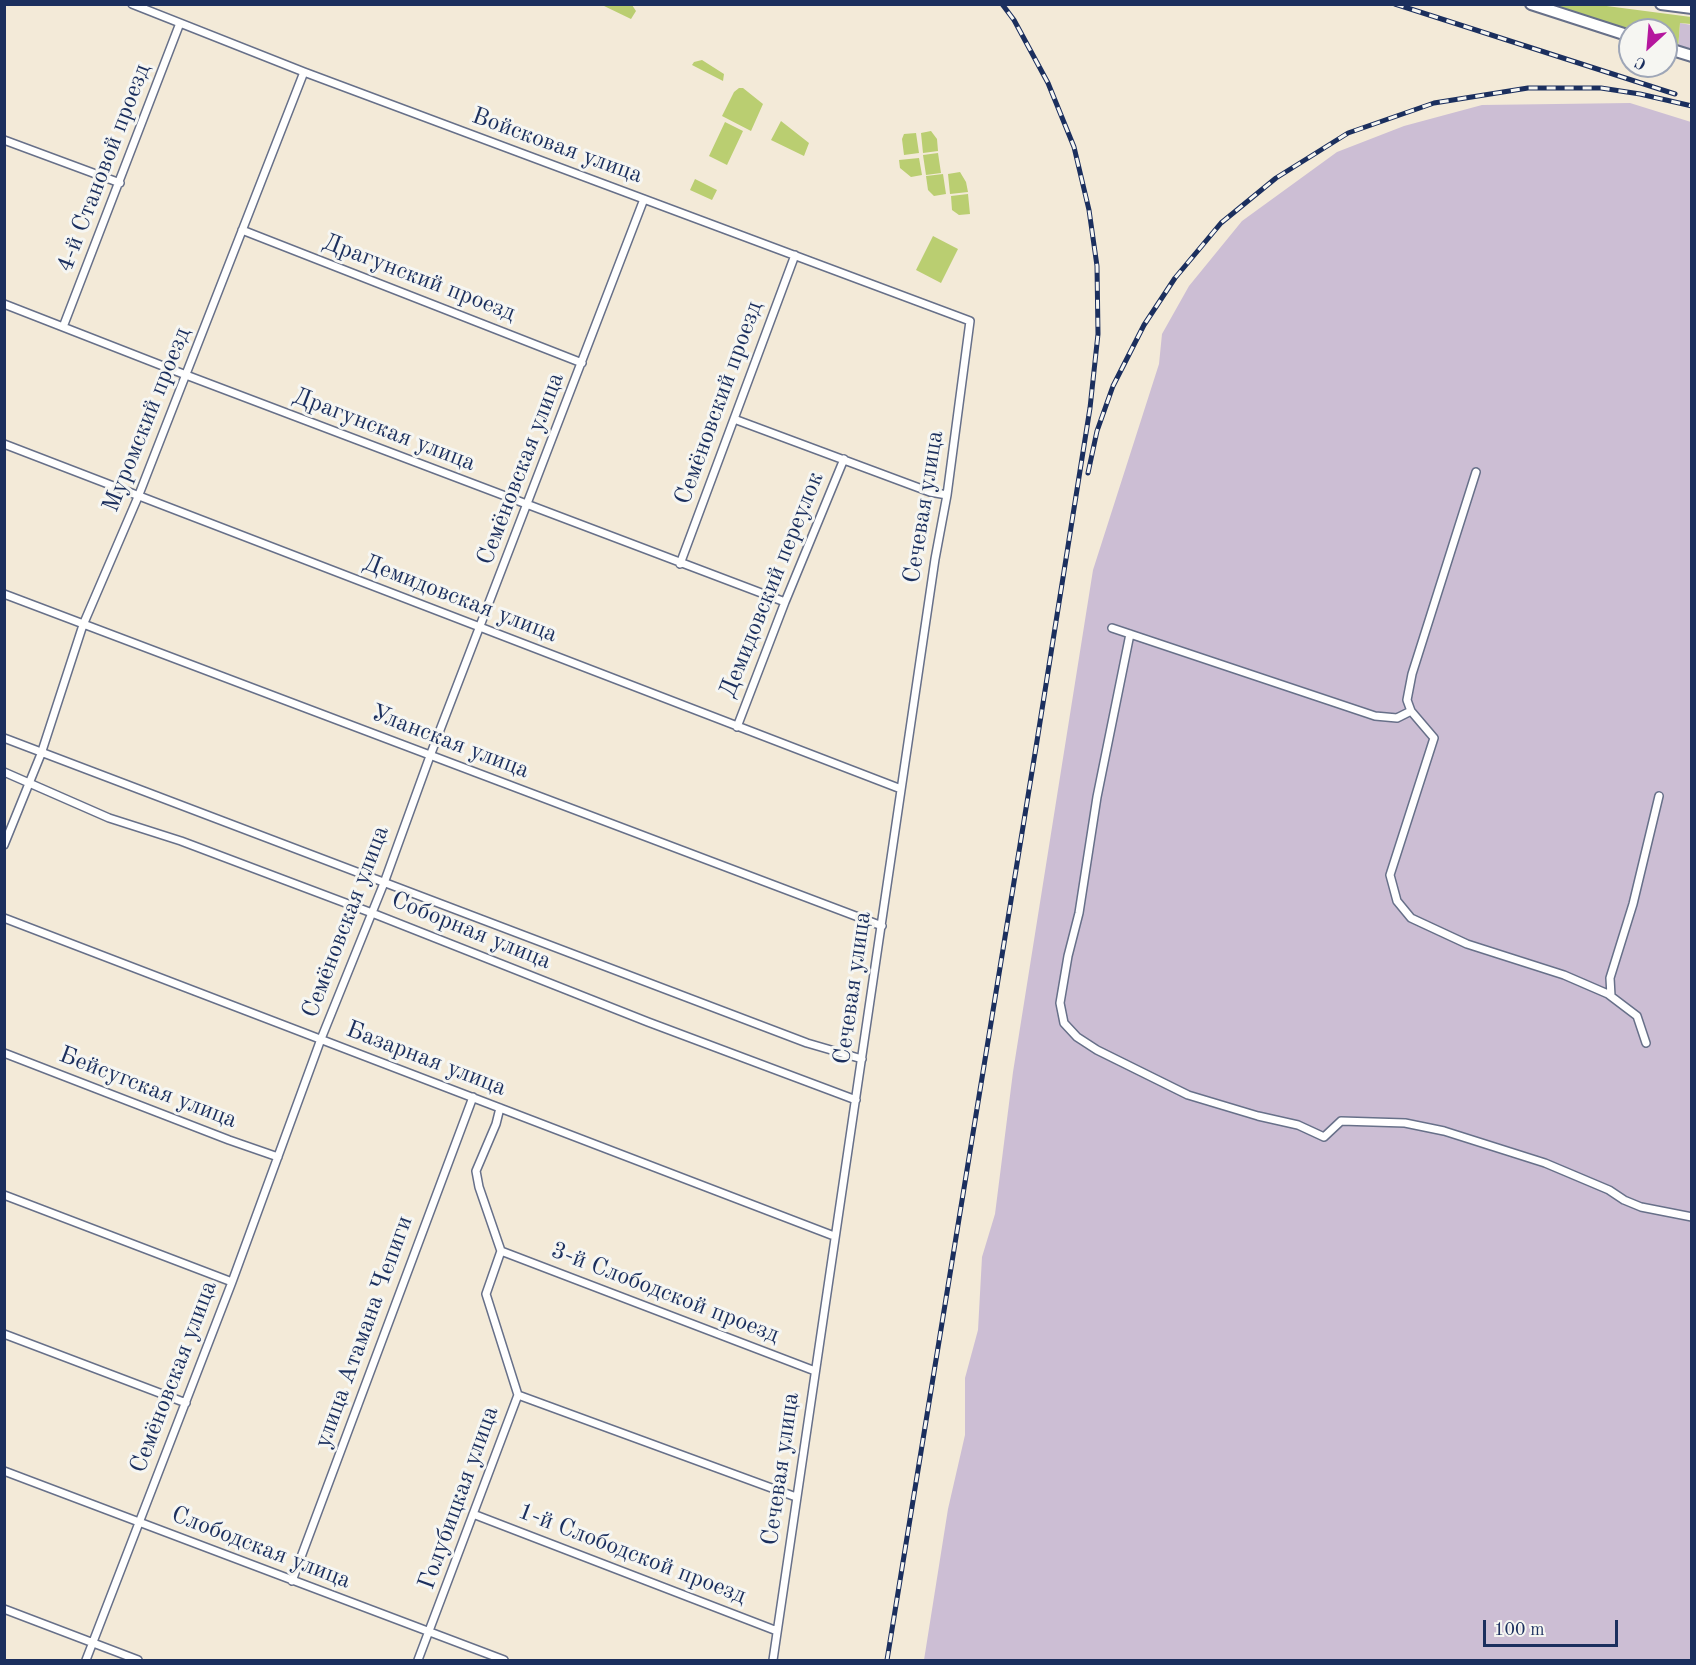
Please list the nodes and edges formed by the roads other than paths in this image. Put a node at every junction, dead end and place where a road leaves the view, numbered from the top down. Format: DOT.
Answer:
graph roads {
  1 [pos="132,4"];
  2 [pos="1532,4"];
  3 [pos="1661,4"];
  4 [pos="1692,8"];
  5 [pos="180,23"];
  6 [pos="1618,32"];
  7 [pos="304,72"];
  8 [pos="4,140"];
  9 [pos="120,183"];
  10 [pos="644,199"];
  11 [pos="242,230"];
  12 [pos="795,255"];
  13 [pos="4,304"];
  14 [pos="970,321"];
  15 [pos="63,327"];
  16 [pos="582,363"];
  17 [pos="186,375"];
  18 [pos="734,419"];
  19 [pos="4,444"];
  20 [pos="844,459"];
  21 [pos="1476,472"];
  22 [pos="947,495"];
  23 [pos="138,497"];
  24 [pos="528,505"];
  25 [pos="680,564"];
  26 [pos="4,594"];
  27 [pos="785,602"];
  28 [pos="83,625"];
  29 [pos="481,628"];
  30 [pos="1112,628"];
  31 [pos="1130,634"];
  32 [pos="1411,711"];
  33 [pos="737,727"];
  34 [pos="4,738"];
  35 [pos="41,754"];
  36 [pos="430,756"];
  37 [pos="4,772"];
  38 [pos="29,783"];
  39 [pos="902,789"];
  40 [pos="1659,796"];
  41 [pos="4,845"];
  42 [pos="384,883"];
  43 [pos="372,913"];
  44 [pos="4,918"];
  45 [pos="882,926"];
  46 [pos="1611,996"];
  47 [pos="321,1039"];
  48 [pos="1646,1043"];
  49 [pos="4,1053"];
  50 [pos="862,1059"];
  51 [pos="473,1097"];
  52 [pos="856,1100"];
  53 [pos="500,1108"];
  54 [pos="278,1157"];
  55 [pos="4,1194"];
  56 [pos="1692,1217"];
  57 [pos="834,1236"];
  58 [pos="501,1251"];
  59 [pos="232,1282"];
  60 [pos="4,1335"];
  61 [pos="815,1371"];
  62 [pos="518,1395"];
  63 [pos="186,1403"];
  64 [pos="4,1471"];
  65 [pos="796,1497"];
  66 [pos="473,1514"];
  67 [pos="139,1522"];
  68 [pos="292,1581"];
  69 [pos="4,1609"];
  70 [pos="777,1630"];
  71 [pos="430,1633"];
  72 [pos="93,1644"];
  73 [pos="87,1660"];
  74 [pos="138,1660"];
  75 [pos="418,1660"];
  76 [pos="504,1660"];
  77 [pos="772,1660"];
  1 -- 5 [label="street, Войсковая улица"];
  2 -- 6 [label="main road"];
  3 -- 4 [label="main road"];
  5 -- 7 [label="street, Войсковая улица"];
  5 -- 9 [label="street, 4-й Становой проезд"];
  7 -- 10 [label="street, Войсковая улица"];
  7 -- 11 [label="street, Муромский проезд"];
  8 -- 9 [label="street"];
  9 -- 15 [label="street, 4-й Становой проезд"];
  10 -- 12 [label="street, Войсковая улица"];
  10 -- 16 [label="street, Семёновская улица"];
  11 -- 16 [label="street, Драгунский проезд"];
  11 -- 17 [label="street, Муромский проезд"];
  12 -- 14 [label="street, Войсковая улица"];
  12 -- 18 [label="street, Семёновский проезд"];
  13 -- 15 [label="street, Драгунская улица"];
  14 -- 22 [label="street, Сечевая улица"];
  15 -- 17 [label="street, Драгунская улица"];
  16 -- 24 [label="street, Семёновская улица"];
  17 -- 23 [label="street, Муромский проезд"];
  17 -- 24 [label="street, Драгунская улица"];
  18 -- 20 [label="street"];
  18 -- 25 [label="street, Семёновский проезд"];
  19 -- 23 [label="street, Демидовская улица"];
  20 -- 22 [label="street"];
  20 -- 27 [label="street, Демидовский переулок"];
  21 -- 32 [label="street"];
  22 -- 39 [label="street, Сечевая улица"];
  23 -- 28 [label="street, Муромский проезд"];
  23 -- 29 [label="street, Демидовская улица"];
  24 -- 25 [label="street, Драгунская улица"];
  24 -- 29 [label="street, Семёновская улица"];
  25 -- 27 [label="street, Драгунская улица"];
  26 -- 28 [label="street, Уланская улица"];
  27 -- 33 [label="street, Демидовский переулок"];
  28 -- 35 [label="street, Муромский проезд"];
  28 -- 36 [label="street, Уланская улица"];
  29 -- 33 [label="street, Демидовская улица"];
  29 -- 36 [label="street, Семёновская улица"];
  30 -- 31 [label="street"];
  31 -- 32 [label="street"];
  31 -- 56 [label="street"];
  32 -- 46 [label="street"];
  33 -- 39 [label="street, Демидовская улица"];
  34 -- 35 [label="street"];
  35 -- 38 [label="street, Муромский проезд"];
  35 -- 42 [label="street"];
  36 -- 42 [label="street, Семёновская улица"];
  36 -- 45 [label="street, Уланская улица"];
  37 -- 38 [label="street, Соборная улица"];
  38 -- 41 [label="street, Муромский проезд"];
  38 -- 43 [label="street, Соборная улица"];
  39 -- 45 [label="street, Сечевая улица"];
  40 -- 46 [label="street"];
  42 -- 43 [label="street, Семёновская улица"];
  42 -- 50 [label="street"];
  43 -- 47 [label="street, Семёновская улица"];
  43 -- 52 [label="street, Соборная улица"];
  44 -- 47 [label="street, Базарная улица"];
  45 -- 50 [label="street, Сечевая улица"];
  46 -- 48 [label="street"];
  47 -- 51 [label="street, Базарная улица"];
  47 -- 54 [label="street, Семёновская улица"];
  49 -- 54 [label="street, Бейсугская улица"];
  50 -- 52 [label="street, Сечевая улица"];
  51 -- 53 [label="street, Базарная улица"];
  51 -- 68 [label="street, улица Атамана Чепиги"];
  52 -- 57 [label="street, Сечевая улица"];
  53 -- 57 [label="street, Базарная улица"];
  53 -- 58 [label="street"];
  54 -- 59 [label="street, Семёновская улица"];
  55 -- 59 [label="street"];
  57 -- 61 [label="street, Сечевая улица"];
  58 -- 61 [label="street, 3-й Слободской проезд"];
  58 -- 62 [label="street, Голубицкая улица"];
  59 -- 63 [label="street, Семёновская улица"];
  60 -- 63 [label="street"];
  61 -- 65 [label="street, Сечевая улица"];
  62 -- 65 [label="street"];
  62 -- 66 [label="street, Голубицкая улица"];
  63 -- 67 [label="street, Семёновская улица"];
  64 -- 67 [label="street, Слободская улица"];
  65 -- 70 [label="street, Сечевая улица"];
  66 -- 70 [label="street, 1-й Слободской проезд"];
  66 -- 71 [label="street, Голубицкая улица"];
  67 -- 68 [label="street, Слободская улица"];
  67 -- 72 [label="street, Семёновская улица"];
  68 -- 71 [label="street, Слободская улица"];
  69 -- 72 [label="street"];
  70 -- 77 [label="street, Сечевая улица"];
  71 -- 75 [label="street, Голубицкая улица"];
  71 -- 76 [label="street, Слободская улица"];
  72 -- 73 [label="street, Семёновская улица"];
  72 -- 74 [label="street"];
}
